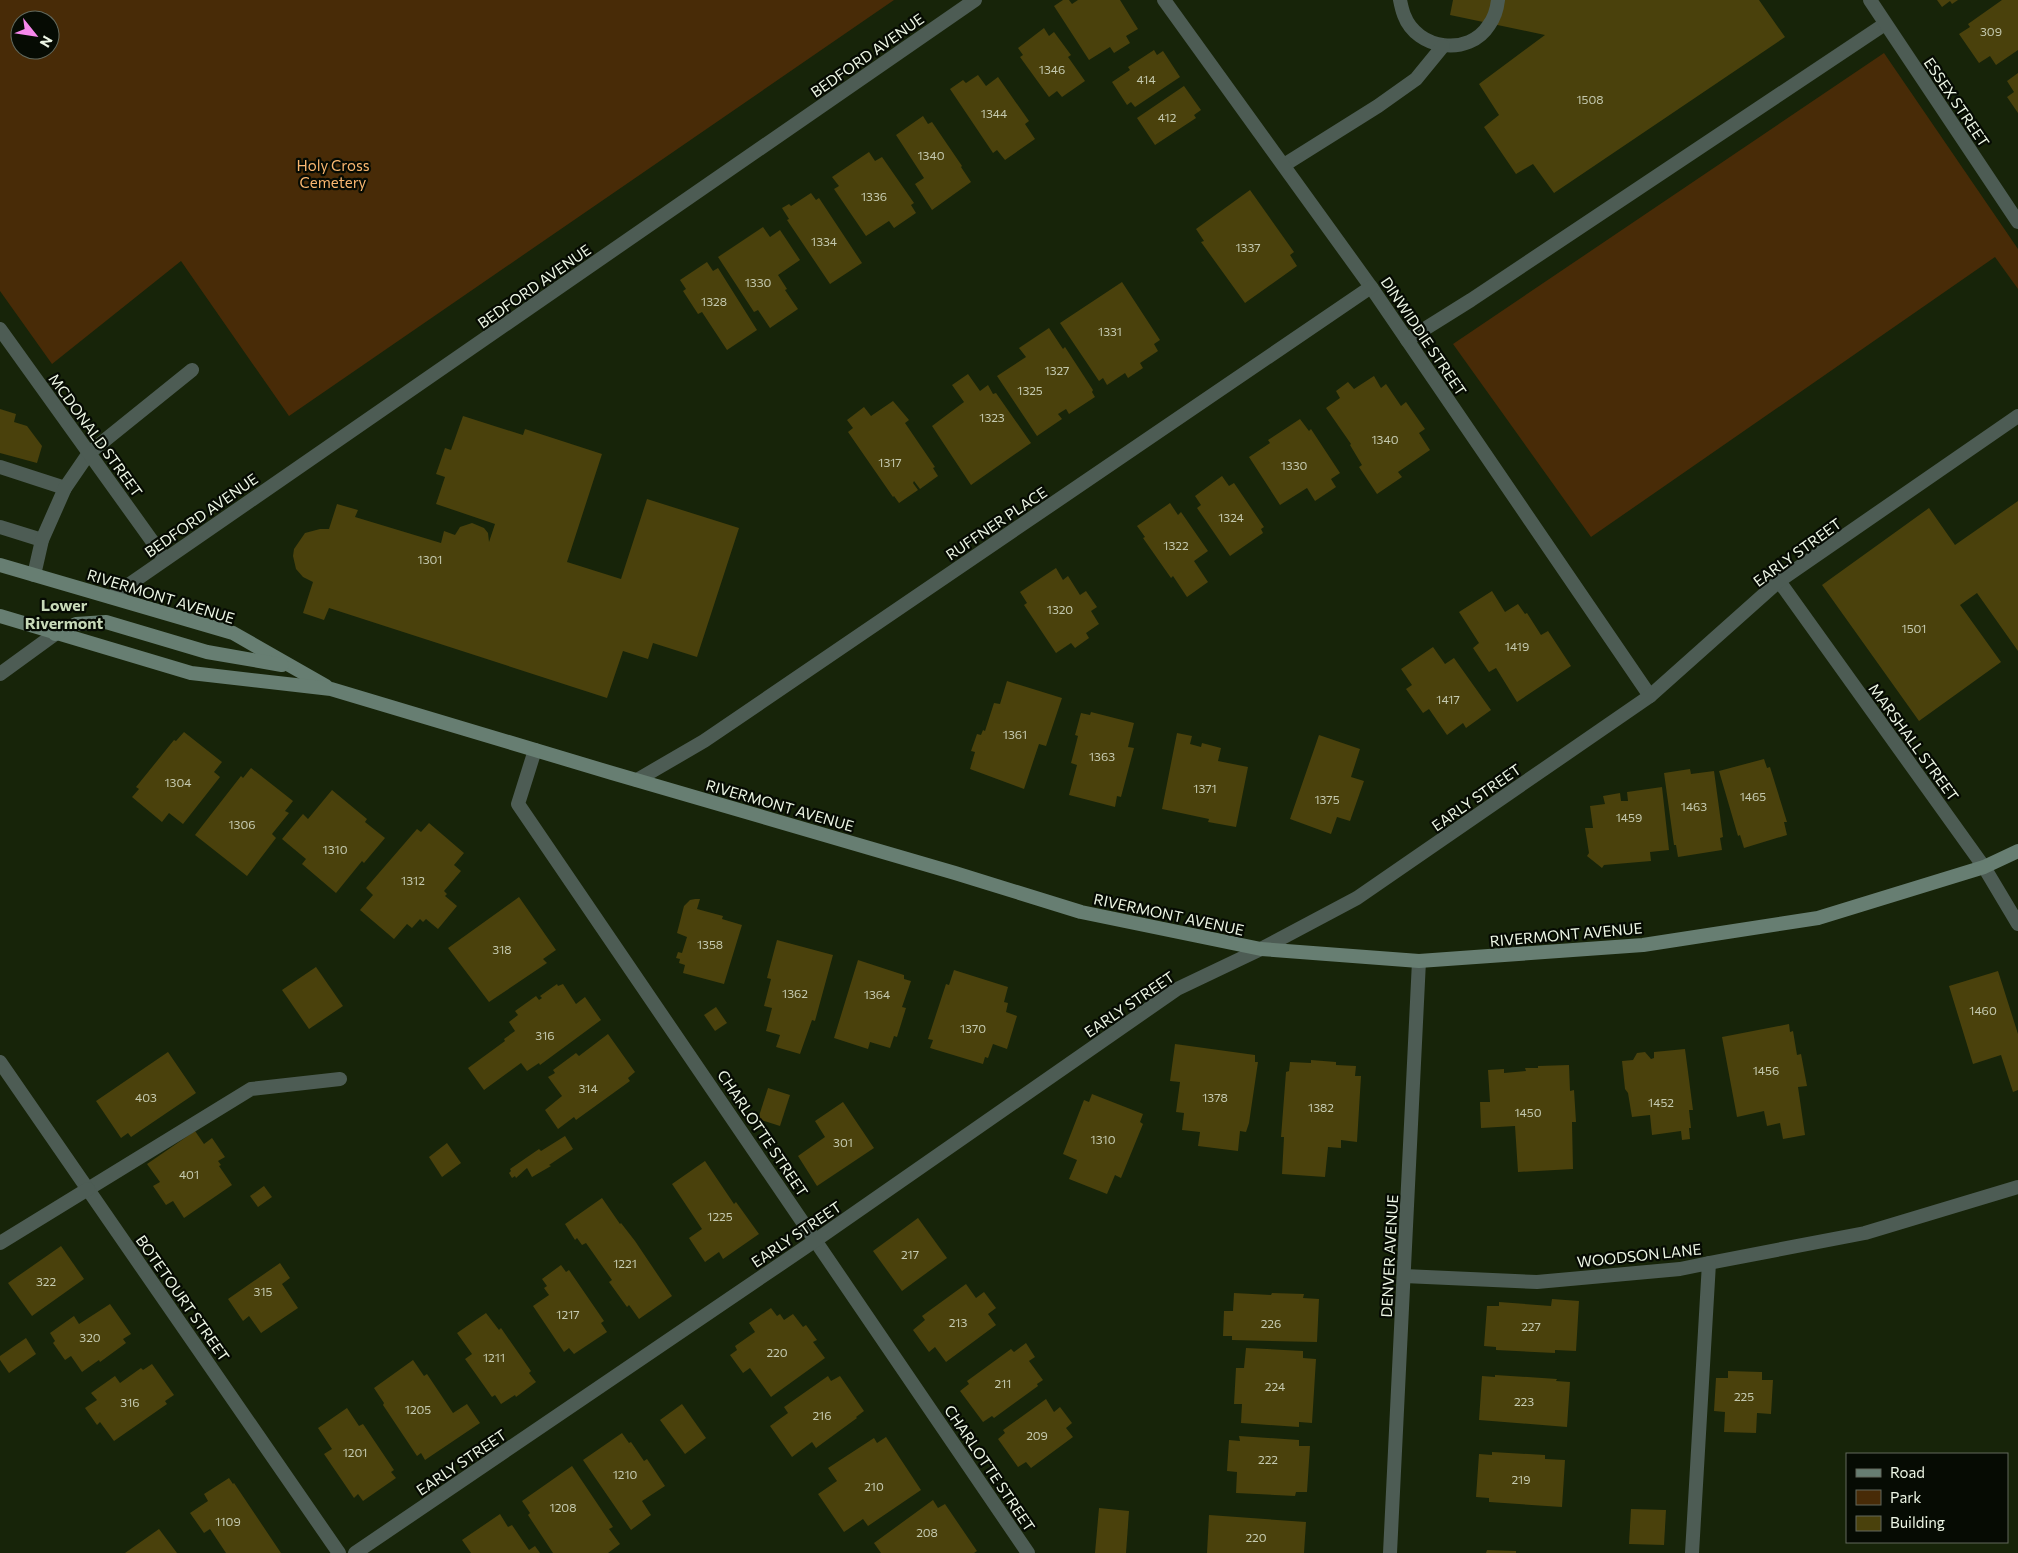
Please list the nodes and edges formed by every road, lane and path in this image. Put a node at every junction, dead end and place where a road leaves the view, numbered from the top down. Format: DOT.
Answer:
graph roads {
  1 [pos="975,0"];
  2 [pos="1164,0"];
  3 [pos="1400,0"];
  4 [pos="1498,0"];
  5 [pos="1870,0"];
  6 [pos="1885,24"];
  7 [pos="1443,46"];
  8 [pos="1284,165"];
  9 [pos="2018,222"];
  10 [pos="1371,288"];
  11 [pos="2,333"];
  12 [pos="1407,340"];
  13 [pos="192,370"];
  14 [pos="2018,416"];
  15 [pos="89,453"];
  16 [pos="0,467"];
  17 [pos="64,488"];
  18 [pos="0,527"];
  19 [pos="42,540"];
  20 [pos="165,559"];
  21 [pos="0,565"];
  22 [pos="34,575"];
  23 [pos="1779,581"];
  24 [pos="111,597"];
  25 [pos="0,616"];
  26 [pos="55,634"];
  27 [pos="292,667"];
  28 [pos="0,674"];
  29 [pos="331,689"];
  30 [pos="1650,696"];
  31 [pos="535,750"];
  32 [pos="637,780"];
  33 [pos="2018,851"];
  34 [pos="1984,867"];
  35 [pos="2018,924"];
  36 [pos="1261,949"];
  37 [pos="1419,961"];
  38 [pos="0,1062"];
  39 [pos="340,1079"];
  40 [pos="2018,1187"];
  41 [pos="88,1189"];
  42 [pos="816,1240"];
  43 [pos="0,1244"];
  44 [pos="1710,1262"];
  45 [pos="1404,1276"];
  46 [pos="339,1553"];
  47 [pos="355,1553"];
  48 [pos="1028,1553"];
  49 [pos="1390,1553"];
  50 [pos="1692,1553"];
  1 -- 20 [label="street, BEDFORD AVENUE"];
  2 -- 8 [label="street, DINWIDDIE STREET"];
  3 -- 7 [label="street"];
  4 -- 7 [label="street"];
  5 -- 6 [label="street, ESSEX STREET"];
  6 -- 9 [label="street, ESSEX STREET"];
  6 -- 12 [label="street"];
  7 -- 8 [label="street"];
  8 -- 10 [label="street, DINWIDDIE STREET"];
  10 -- 12 [label="street, DINWIDDIE STREET"];
  10 -- 32 [label="street, RUFFNER PLACE"];
  11 -- 15 [label="street, MCDONALD STREET"];
  12 -- 30 [label="street, DINWIDDIE STREET"];
  13 -- 15 [label="street"];
  14 -- 23 [label="street, EARLY STREET"];
  15 -- 17 [label="street"];
  15 -- 20 [label="street, MCDONALD STREET"];
  16 -- 17 [label="street"];
  17 -- 19 [label="street"];
  18 -- 19 [label="street"];
  19 -- 22 [label="street"];
  20 -- 24 [label="street, BEDFORD AVENUE"];
  21 -- 22 [label="main road, RIVERMONT AVENUE"];
  22 -- 24 [label="main road, RIVERMONT AVENUE"];
  23 -- 30 [label="street, EARLY STREET"];
  23 -- 34 [label="street, MARSHALL STREET"];
  24 -- 27 [label="main road, RIVERMONT AVENUE"];
  25 -- 26 [label="main road, RIVERMONT AVENUE"];
  26 -- 27 [label="main road"];
  26 -- 28 [label="street"];
  26 -- 29 [label="main road, RIVERMONT AVENUE"];
  27 -- 29 [label="main road, RIVERMONT AVENUE"];
  29 -- 31 [label="main road, RIVERMONT AVENUE"];
  30 -- 36 [label="street, EARLY STREET"];
  31 -- 32 [label="main road, RIVERMONT AVENUE"];
  31 -- 42 [label="street, CHARLOTTE STREET"];
  32 -- 36 [label="main road, RIVERMONT AVENUE"];
  33 -- 34 [label="main road, RIVERMONT AVENUE"];
  34 -- 35 [label="street, MARSHALL STREET"];
  34 -- 37 [label="main road, RIVERMONT AVENUE"];
  36 -- 37 [label="main road, RIVERMONT AVENUE"];
  36 -- 42 [label="street, EARLY STREET"];
  37 -- 45 [label="street, DENVER AVENUE"];
  38 -- 41 [label="street, BOTETOURT STREET"];
  39 -- 41 [label="street"];
  40 -- 44 [label="street"];
  41 -- 43 [label="street"];
  41 -- 46 [label="street, BOTETOURT STREET"];
  42 -- 47 [label="street, EARLY STREET"];
  42 -- 48 [label="street, CHARLOTTE STREET"];
  44 -- 45 [label="street, WOODSON LANE"];
  44 -- 50 [label="street, WOODSON LANE"];
  45 -- 49 [label="street, DENVER AVENUE"];
}
